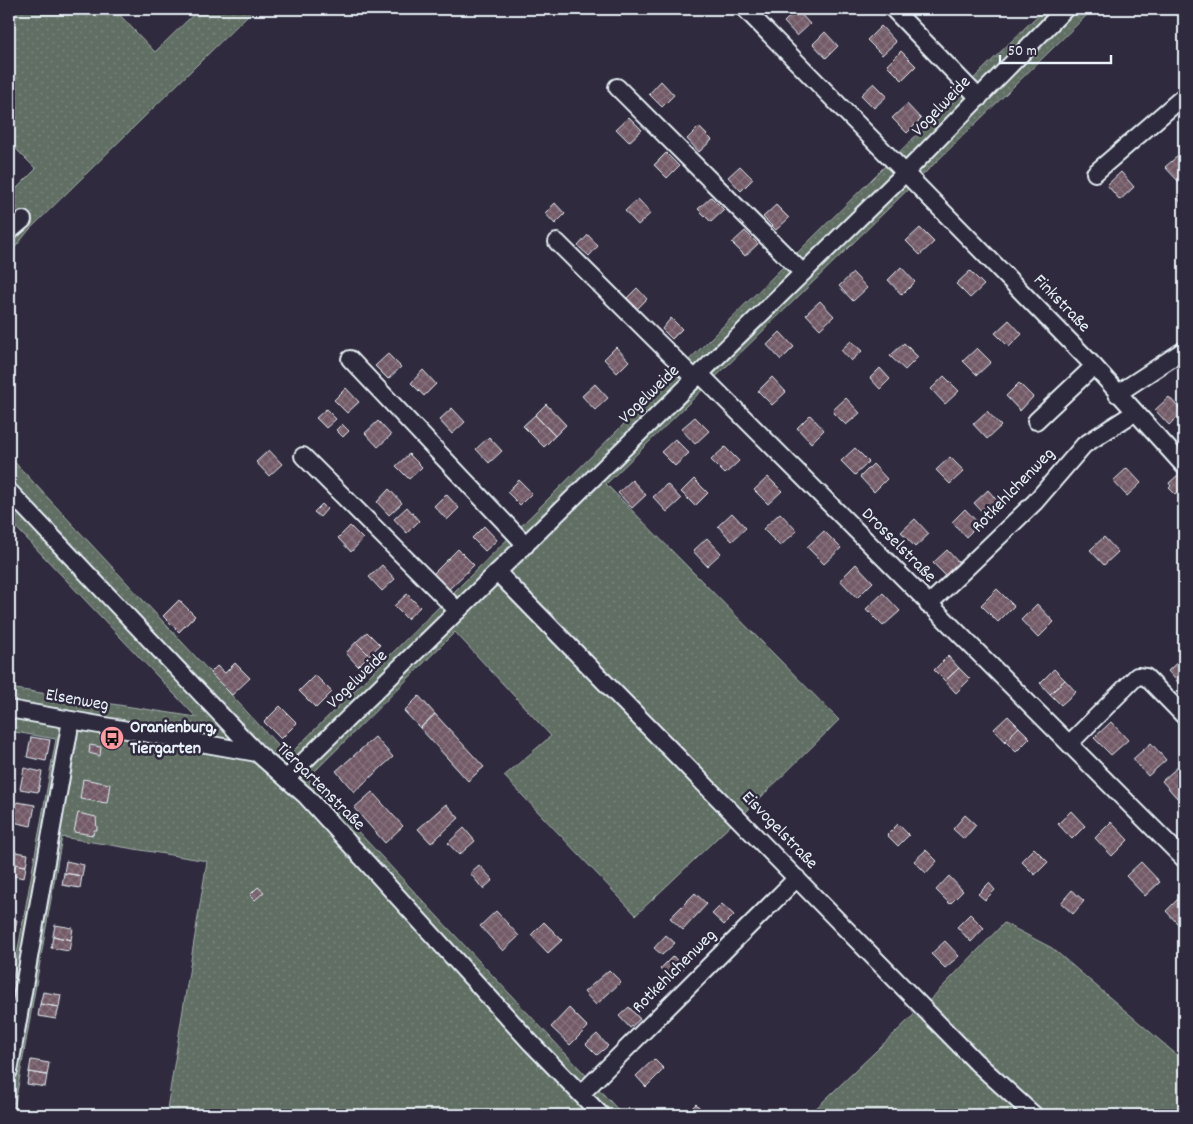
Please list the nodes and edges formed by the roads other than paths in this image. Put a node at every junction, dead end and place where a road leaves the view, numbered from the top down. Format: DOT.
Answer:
graph roads {
  1 [pos="745,9"];
  2 [pos="893,9"];
  3 [pos="1066,9"];
  4 [pos="617,88"];
  5 [pos="1184,96"];
  6 [pos="978,98"];
  7 [pos="906,172"];
  8 [pos="1095,173"];
  9 [pos="22,220"];
  10 [pos="9,232"];
  11 [pos="557,242"];
  12 [pos="803,273"];
  13 [pos="1184,350"];
  14 [pos="350,359"];
  15 [pos="1094,366"];
  16 [pos="698,376"];
  17 [pos="1117,394"];
  18 [pos="1134,413"];
  19 [pos="1036,421"];
  20 [pos="303,456"];
  21 [pos="1184,466"];
  22 [pos="9,491"];
  23 [pos="526,544"];
  24 [pos="497,572"];
  25 [pos="928,605"];
  26 [pos="458,611"];
  27 [pos="9,710"];
  28 [pos="1184,716"];
  29 [pos="71,720"];
  30 [pos="1069,744"];
  31 [pos="257,754"];
  32 [pos="286,778"];
  33 [pos="1184,859"];
  34 [pos="797,878"];
  35 [pos="9,1071"];
  36 [pos="581,1094"];
  37 [pos="601,1115"];
  38 [pos="1034,1115"];
  1 -- 7 [label="street, Finkstraße"];
  2 -- 6 [label="street"];
  3 -- 6 [label="street, Vogelweide"];
  4 -- 12 [label="street"];
  5 -- 8 [label="street"];
  6 -- 7 [label="street, Vogelweide"];
  7 -- 12 [label="street, Vogelweide"];
  7 -- 15 [label="street, Finkstraße"];
  9 -- 10 [label="street"];
  11 -- 16 [label="street, Drosselstraße"];
  12 -- 16 [label="street, Vogelweide"];
  13 -- 17 [label="street"];
  14 -- 23 [label="street"];
  15 -- 17 [label="street, Finkstraße"];
  15 -- 19 [label="street"];
  16 -- 23 [label="street, Vogelweide"];
  16 -- 25 [label="street, Drosselstraße"];
  17 -- 18 [label="street, Finkstraße"];
  18 -- 21 [label="street, Finkstraße"];
  18 -- 25 [label="street, Rotkehlchenweg"];
  20 -- 26 [label="street"];
  22 -- 31 [label="street, Tiergartenstraße"];
  23 -- 24 [label="street, Vogelweide"];
  24 -- 26 [label="street, Vogelweide"];
  24 -- 34 [label="street, Eisvogelstraße"];
  25 -- 30 [label="street, Drosselstraße"];
  26 -- 32 [label="street, Vogelweide"];
  27 -- 29 [label="street, Elsenweg"];
  28 -- 30 [label="street"];
  29 -- 31 [label="street, Elsenweg"];
  29 -- 35 [label="street"];
  30 -- 33 [label="street, Drosselstraße"];
  31 -- 32 [label="street, Tiergartenstraße"];
  32 -- 36 [label="street, Tiergartenstraße"];
  34 -- 36 [label="street, Rotkehlchenweg"];
  34 -- 38 [label="street, Eisvogelstraße"];
  36 -- 37 [label="street, Tiergartenstraße"];
}
